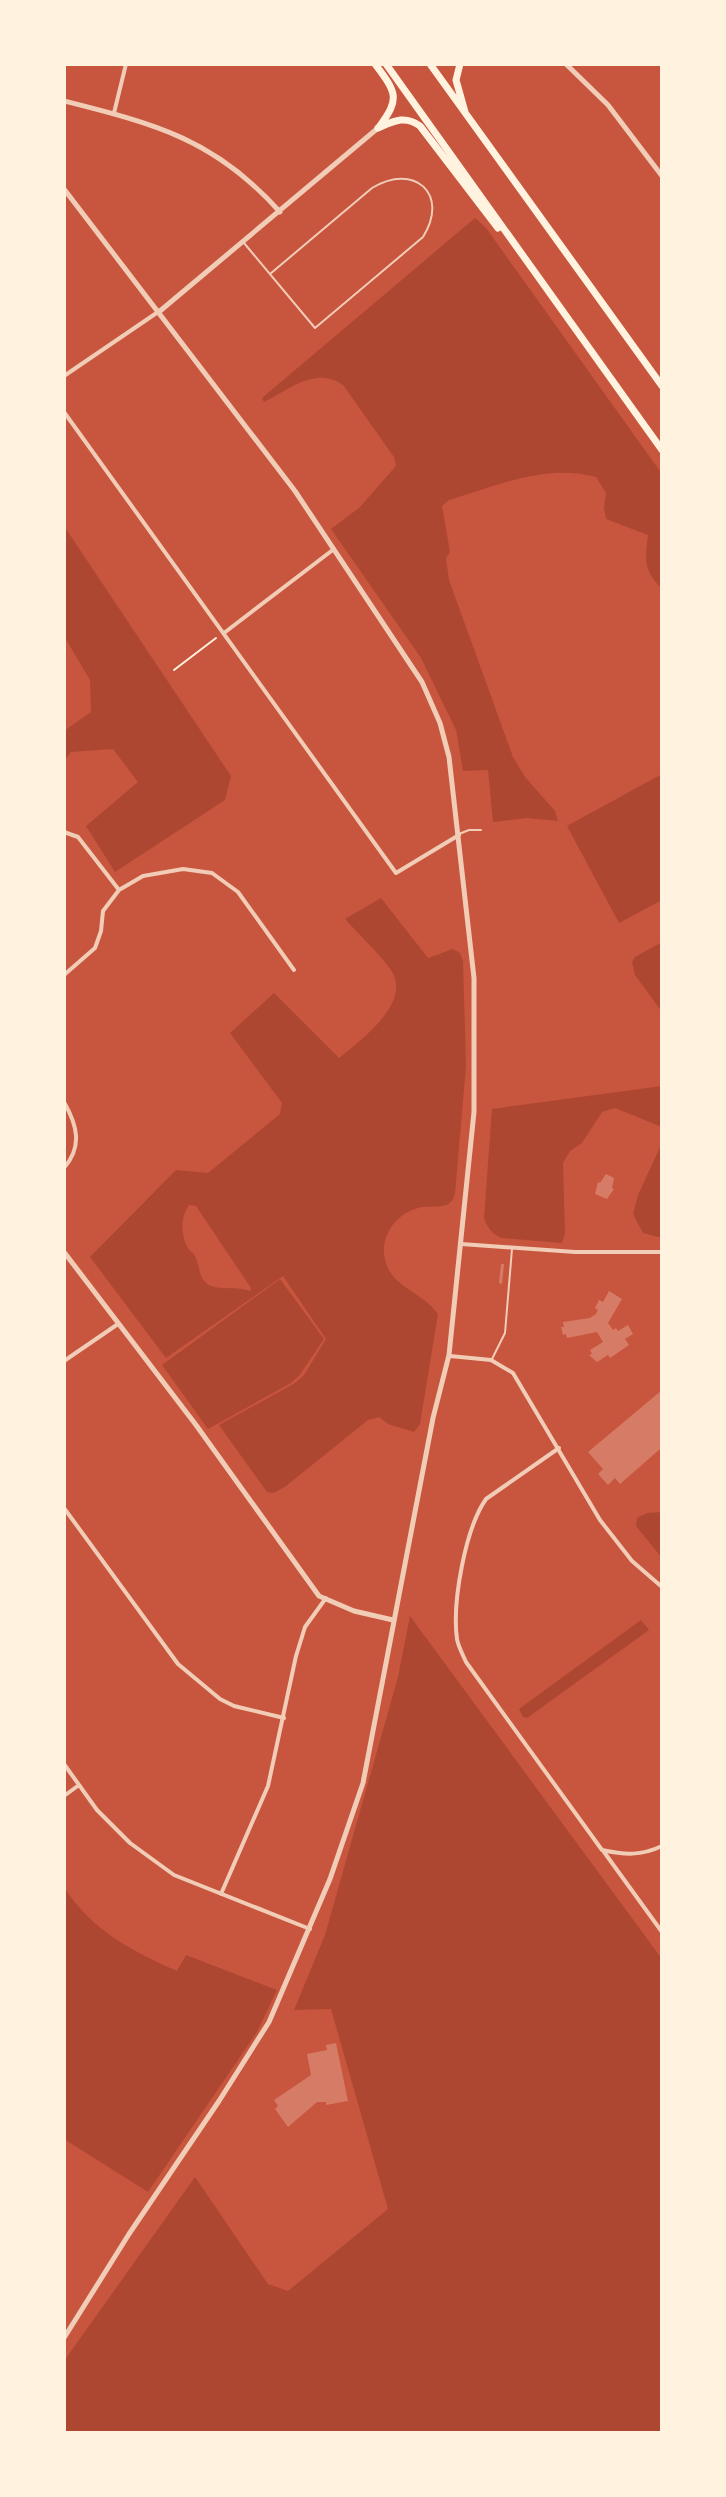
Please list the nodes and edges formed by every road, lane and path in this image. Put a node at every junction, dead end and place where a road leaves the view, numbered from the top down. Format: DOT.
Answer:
graph roads {
  1 [pos="126,64"];
  2 [pos="375,64"];
  3 [pos="386,64"];
  4 [pos="430,64"];
  5 [pos="460,64"];
  6 [pos="566,64"];
  7 [pos="64,101"];
  8 [pos="114,113"];
  9 [pos="465,114"];
  10 [pos="378,128"];
  11 [pos="662,176"];
  12 [pos="64,189"];
  13 [pos="280,212"];
  14 [pos="243,242"];
  15 [pos="526,262"];
  16 [pos="270,274"];
  17 [pos="160,311"];
  18 [pos="64,376"];
  19 [pos="662,386"];
  20 [pos="64,412"];
  21 [pos="662,450"];
  22 [pos="334,549"];
  23 [pos="224,633"];
  24 [pos="174,670"];
  25 [pos="481,830"];
  26 [pos="64,832"];
  27 [pos="459,834"];
  28 [pos="119,890"];
  29 [pos="294,970"];
  30 [pos="64,975"];
  31 [pos="64,1102"];
  32 [pos="64,1168"];
  33 [pos="460,1244"];
  34 [pos="512,1248"];
  35 [pos="64,1252"];
  36 [pos="662,1252"];
  37 [pos="119,1323"];
  38 [pos="449,1355"];
  39 [pos="491,1360"];
  40 [pos="64,1361"];
  41 [pos="559,1448"];
  42 [pos="64,1508"];
  43 [pos="662,1587"];
  44 [pos="326,1598"];
  45 [pos="393,1620"];
  46 [pos="284,1718"];
  47 [pos="64,1764"];
  48 [pos="79,1785"];
  49 [pos="64,1796"];
  50 [pos="662,1846"];
  51 [pos="602,1850"];
  52 [pos="221,1894"];
  53 [pos="310,1929"];
  54 [pos="662,1932"];
  55 [pos="64,2338"];
  1 -- 8 [label="street"];
  2 -- 10 [label="highway"];
  3 -- 15 [label="highway"];
  4 -- 9 [label="highway"];
  5 -- 9 [label="highway"];
  6 -- 11 [label="street"];
  7 -- 8 [label="street"];
  8 -- 13 [label="street"];
  9 -- 19 [label="highway"];
  10 -- 13 [label="street"];
  10 -- 15 [label="highway"];
  12 -- 17 [label="street"];
  13 -- 14 [label="street"];
  14 -- 16 [label="lane"];
  14 -- 17 [label="street"];
  15 -- 21 [label="highway"];
  16 -- 16 [label="lane"];
  17 -- 18 [label="street"];
  17 -- 22 [label="street"];
  20 -- 23 [label="street"];
  22 -- 23 [label="street"];
  22 -- 27 [label="street"];
  23 -- 24 [label="path"];
  23 -- 27 [label="street"];
  25 -- 27 [label="lane"];
  26 -- 28 [label="street"];
  27 -- 33 [label="street"];
  28 -- 29 [label="street"];
  28 -- 30 [label="street"];
  31 -- 32 [label="street"];
  33 -- 34 [label="street"];
  33 -- 38 [label="street"];
  34 -- 36 [label="street"];
  34 -- 39 [label="lane"];
  35 -- 37 [label="street"];
  37 -- 40 [label="street"];
  37 -- 44 [label="street"];
  38 -- 39 [label="street"];
  38 -- 45 [label="street"];
  39 -- 41 [label="street"];
  41 -- 43 [label="street"];
  41 -- 51 [label="street"];
  42 -- 46 [label="street"];
  44 -- 45 [label="street"];
  44 -- 46 [label="street"];
  45 -- 53 [label="street"];
  46 -- 52 [label="street"];
  47 -- 48 [label="street"];
  48 -- 49 [label="street"];
  48 -- 52 [label="street"];
  50 -- 51 [label="street"];
  51 -- 54 [label="street"];
  52 -- 53 [label="street"];
  53 -- 55 [label="street"];
}
